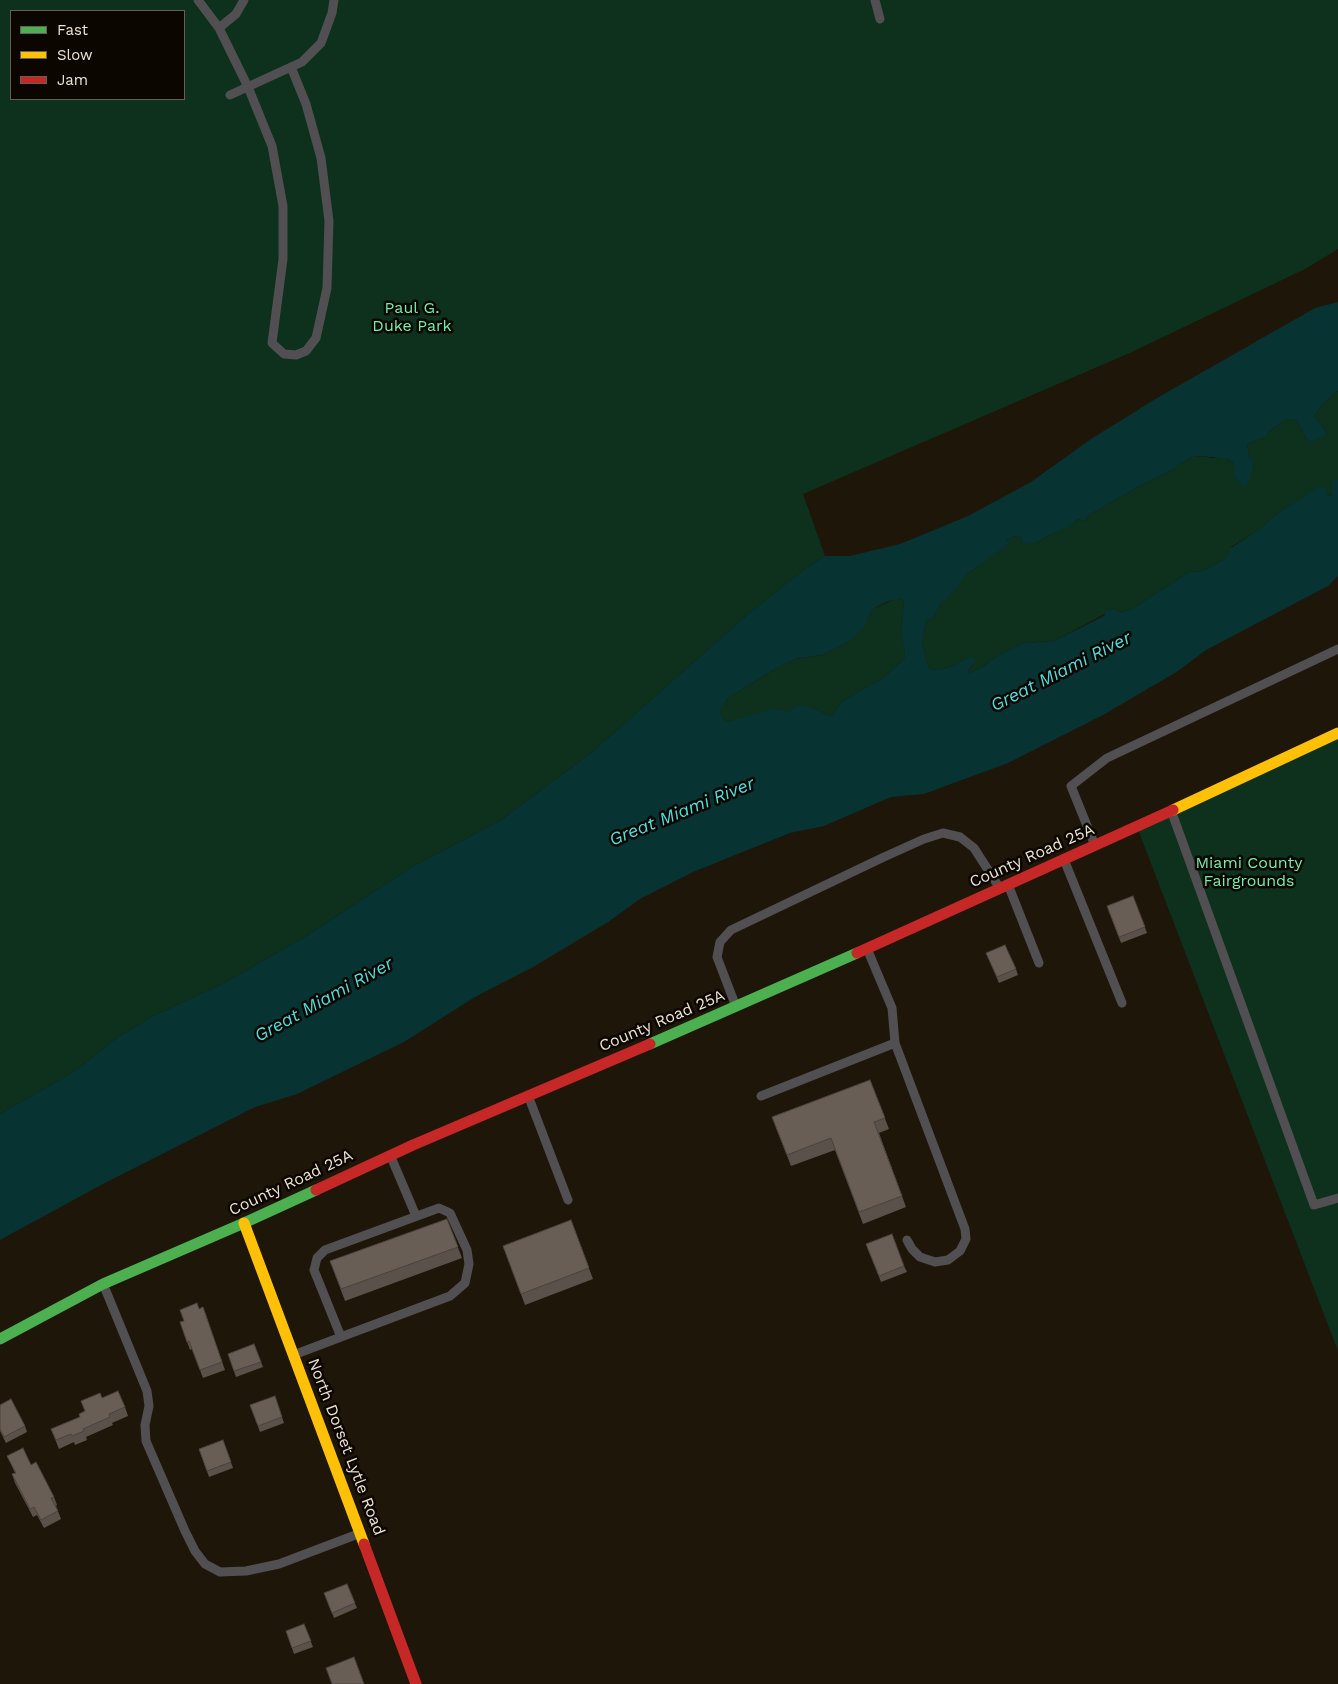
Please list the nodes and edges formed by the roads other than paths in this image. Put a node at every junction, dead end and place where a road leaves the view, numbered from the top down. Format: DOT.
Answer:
graph roads {
  1 [pos="198,0"];
  2 [pos="244,0"];
  3 [pos="334,0"];
  4 [pos="875,0"];
  5 [pos="880,19"];
  6 [pos="219,28"];
  7 [pos="291,68"];
  8 [pos="248,87"];
  9 [pos="230,95"];
  10 [pos="1338,649"];
  11 [pos="1338,733"];
  12 [pos="1171,811"];
  13 [pos="1095,846"];
  14 [pos="1064,860"];
  15 [pos="1004,887"];
  16 [pos="866,948"];
  17 [pos="1039,963"];
  18 [pos="1122,1004"];
  19 [pos="736,1007"];
  20 [pos="894,1043"];
  21 [pos="528,1096"];
  22 [pos="761,1096"];
  23 [pos="390,1156"];
  24 [pos="1338,1198"];
  25 [pos="568,1200"];
  26 [pos="416,1216"];
  27 [pos="244,1223"];
  28 [pos="907,1240"];
  29 [pos="103,1284"];
  30 [pos="341,1337"];
  31 [pos="0,1339"];
  32 [pos="294,1354"];
  33 [pos="361,1533"];
  34 [pos="416,1684"];
  1 -- 6 [label="lane"];
  2 -- 6 [label="lane"];
  3 -- 7 [label="lane"];
  4 -- 5 [label="lane"];
  6 -- 8 [label="lane"];
  7 -- 8 [label="lane"];
  7 -- 8 [label="lane"];
  8 -- 9 [label="lane"];
  10 -- 13 [label="lane"];
  11 -- 12 [label="main road, County Road 25A"];
  12 -- 13 [label="main road, County Road 25A"];
  12 -- 24 [label="lane"];
  13 -- 14 [label="main road, County Road 25A"];
  14 -- 15 [label="main road, County Road 25A"];
  14 -- 18 [label="lane"];
  15 -- 16 [label="main road, County Road 25A"];
  15 -- 17 [label="lane"];
  15 -- 19 [label="lane"];
  16 -- 19 [label="main road, County Road 25A"];
  16 -- 20 [label="lane"];
  19 -- 21 [label="main road, County Road 25A"];
  20 -- 22 [label="lane"];
  20 -- 28 [label="lane"];
  21 -- 23 [label="main road, County Road 25A"];
  21 -- 25 [label="lane"];
  23 -- 26 [label="lane"];
  23 -- 27 [label="main road, County Road 25A"];
  26 -- 30 [label="lane"];
  26 -- 30 [label="lane"];
  27 -- 29 [label="main road, County Road 25A"];
  27 -- 32 [label="main road, North Dorset Lytle Road"];
  29 -- 31 [label="main road, County Road 25A"];
  29 -- 33 [label="lane"];
  30 -- 32 [label="lane"];
  32 -- 33 [label="main road, North Dorset Lytle Road"];
  33 -- 34 [label="main road, North Dorset Lytle Road"];
}
